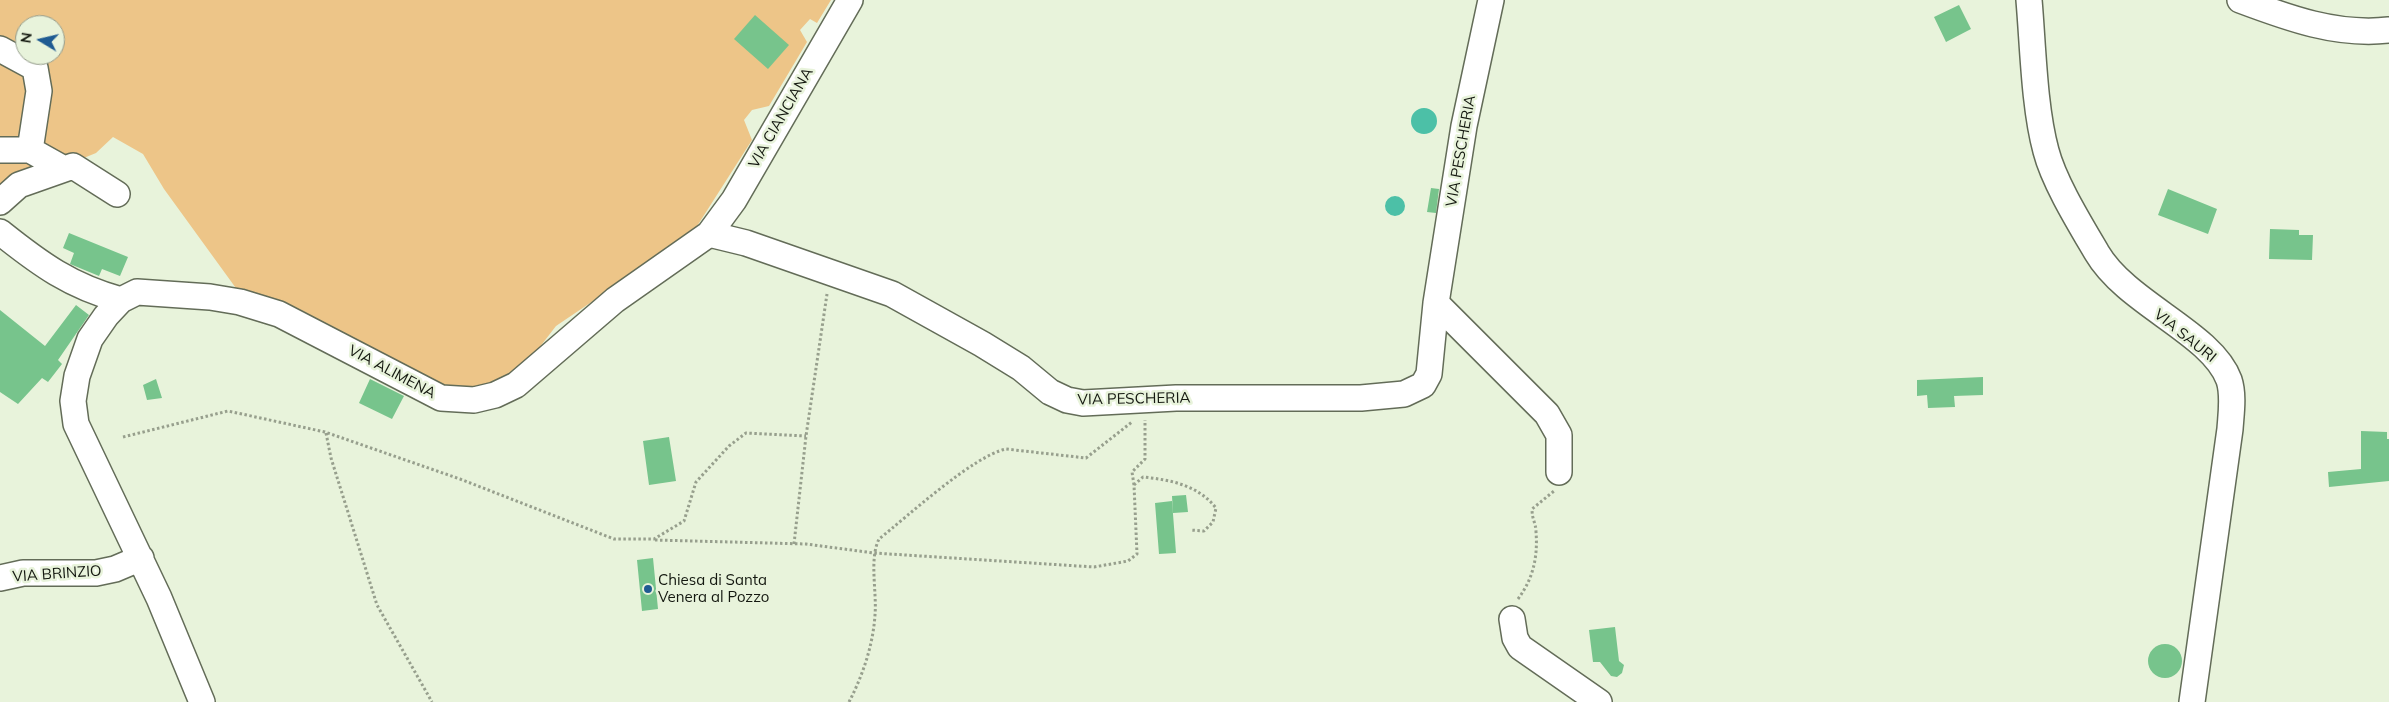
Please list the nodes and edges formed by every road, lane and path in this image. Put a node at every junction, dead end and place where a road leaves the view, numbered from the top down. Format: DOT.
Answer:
graph roads {
  1 [pos="850,0"];
  2 [pos="1490,0"];
  3 [pos="2028,0"];
  4 [pos="2240,0"];
  5 [pos="2389,30"];
  6 [pos="0,49"];
  7 [pos="0,150"];
  8 [pos="30,150"];
  9 [pos="64,169"];
  10 [pos="117,194"];
  11 [pos="0,202"];
  12 [pos="0,232"];
  13 [pos="709,234"];
  14 [pos="827,271"];
  15 [pos="121,300"];
  16 [pos="1436,303"];
  17 [pos="1145,406"];
  18 [pos="326,432"];
  19 [pos="806,436"];
  20 [pos="123,437"];
  21 [pos="1559,472"];
  22 [pos="1134,485"];
  23 [pos="1190,530"];
  24 [pos="654,540"];
  25 [pos="794,544"];
  26 [pos="874,553"];
  27 [pos="141,558"];
  28 [pos="0,578"];
  29 [pos="1512,619"];
  30 [pos="202,702"];
  31 [pos="432,702"];
  32 [pos="849,702"];
  33 [pos="1599,702"];
  34 [pos="2192,702"];
  1 -- 13 [label="street, VIA CIANCIANA"];
  2 -- 16 [label="street, VIA PESCHERIA"];
  3 -- 34 [label="street, VIA SAURI"];
  4 -- 5 [label="street"];
  6 -- 8 [label="street"];
  7 -- 8 [label="street"];
  8 -- 9 [label="street"];
  9 -- 10 [label="street"];
  9 -- 11 [label="street"];
  12 -- 15 [label="street"];
  13 -- 14 [label="street, VIA PESCHERIA"];
  13 -- 15 [label="street, VIA ALIMENA"];
  14 -- 17 [label="street, VIA PESCHERIA"];
  14 -- 19 [label="path"];
  15 -- 27 [label="street"];
  16 -- 17 [label="street, VIA PESCHERIA"];
  16 -- 21 [label="street"];
  17 -- 22 [label="path"];
  17 -- 26 [label="path"];
  18 -- 20 [label="path"];
  18 -- 24 [label="path"];
  18 -- 31 [label="path"];
  19 -- 24 [label="path"];
  19 -- 25 [label="path"];
  21 -- 29 [label="path"];
  22 -- 23 [label="path"];
  22 -- 26 [label="path"];
  24 -- 25 [label="path"];
  25 -- 26 [label="path"];
  26 -- 32 [label="path"];
  27 -- 28 [label="street, VIA BRINZIO"];
  27 -- 30 [label="street"];
  29 -- 33 [label="street"];
}
